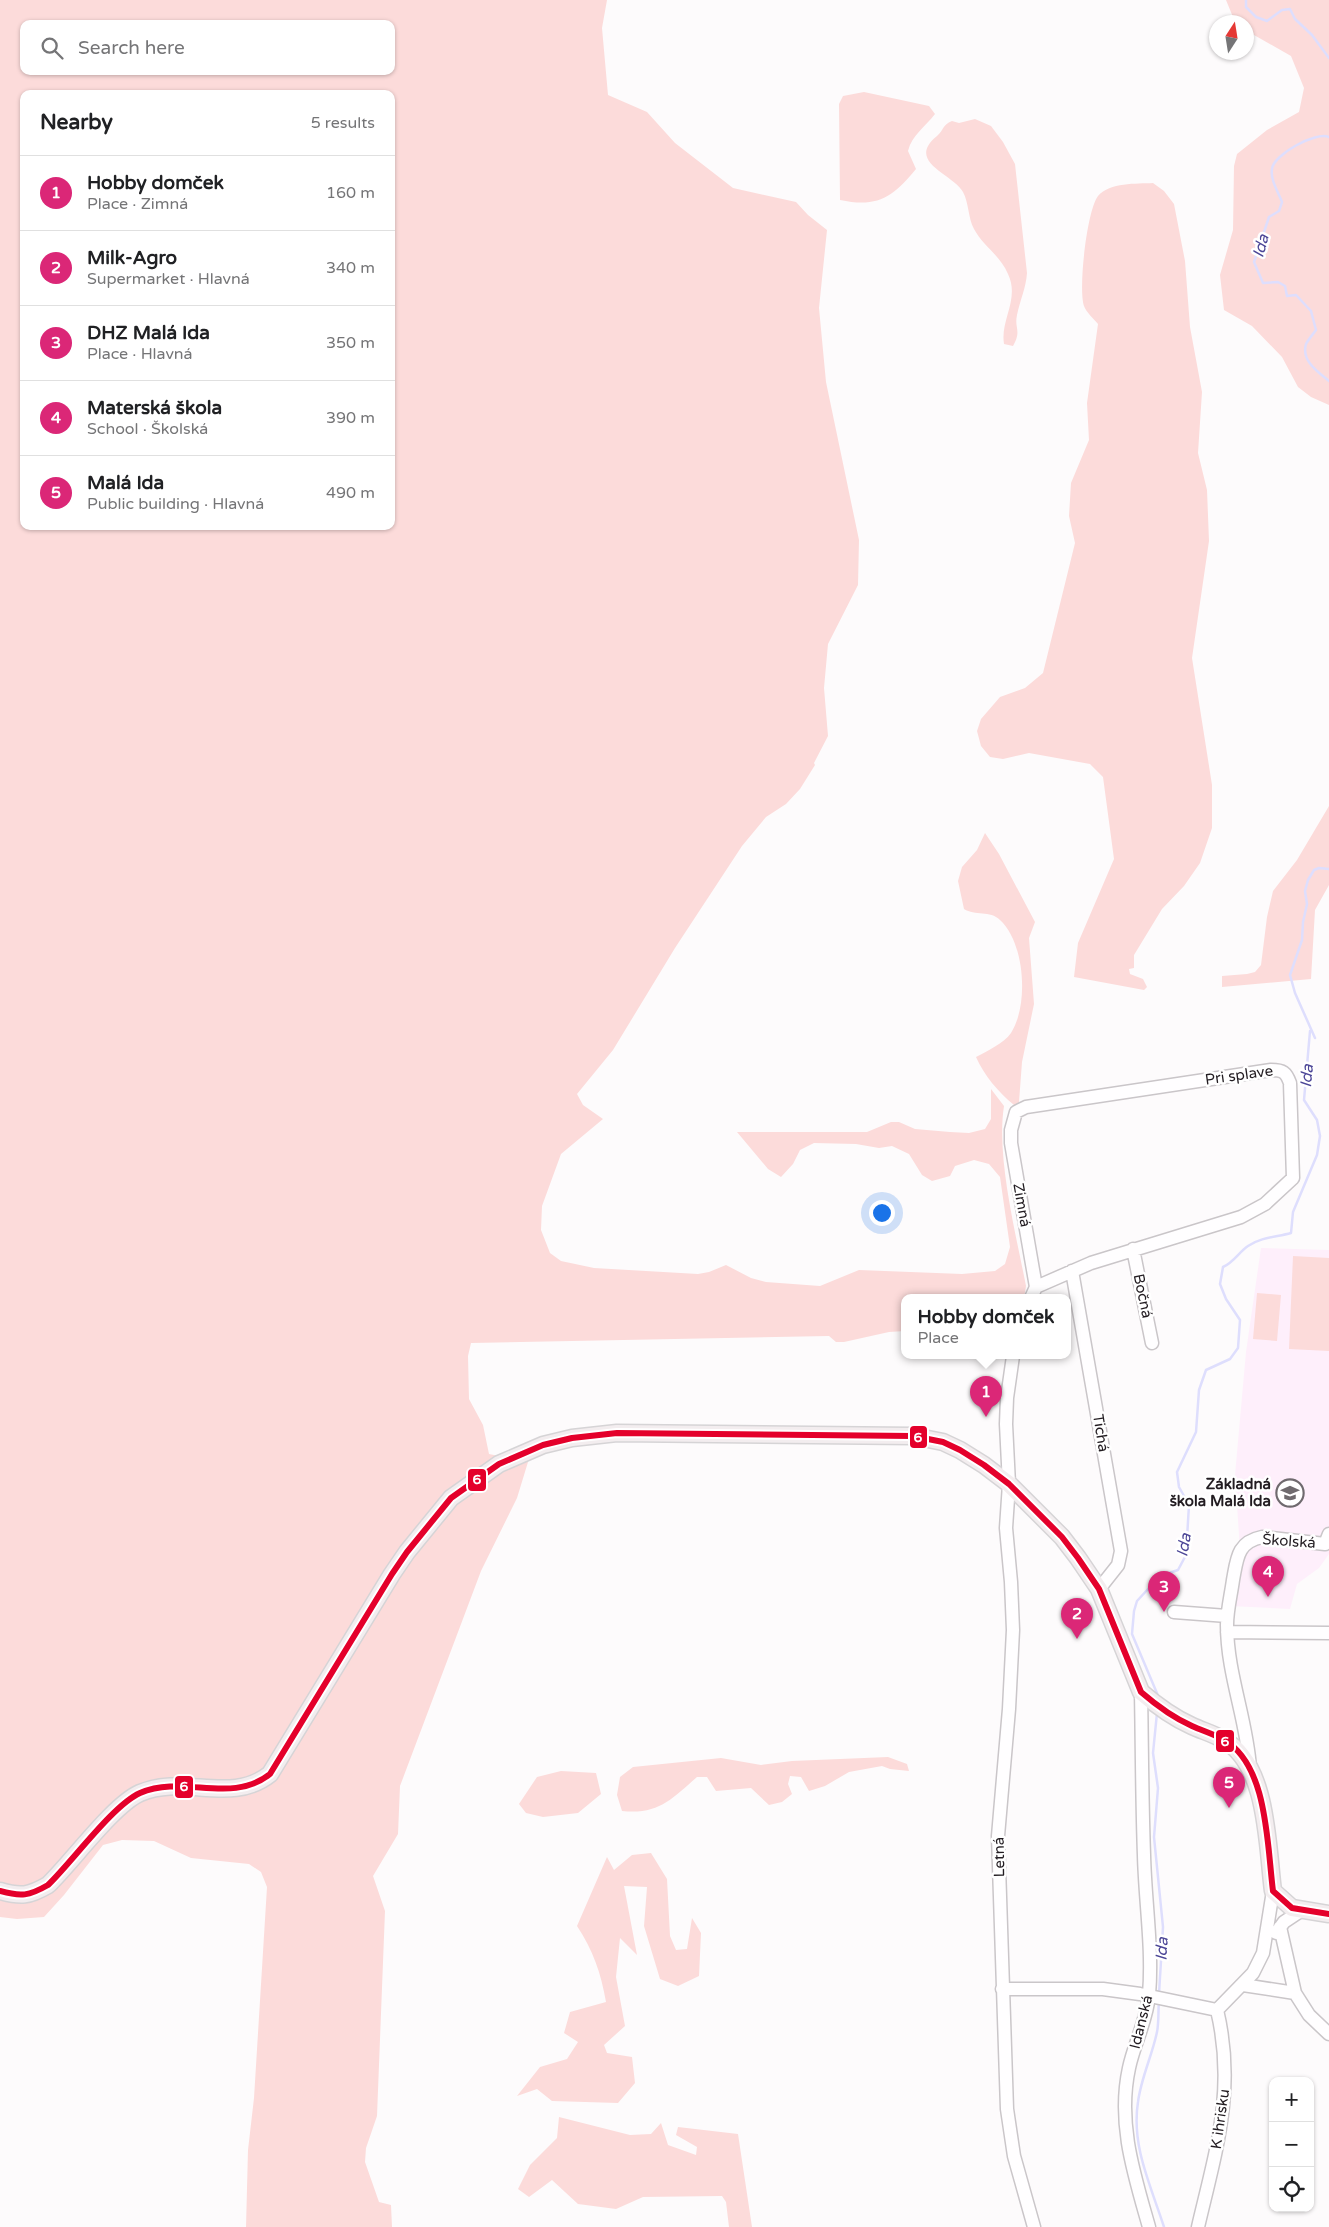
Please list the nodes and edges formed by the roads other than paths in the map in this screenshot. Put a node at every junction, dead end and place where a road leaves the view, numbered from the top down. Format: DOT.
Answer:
graph roads {
  1 [pos="1016,1112"];
  2 [pos="1133,1249"];
  3 [pos="1072,1270"];
  4 [pos="1034,1293"];
  5 [pos="1152,1343"];
  6 [pos="1013,1359"];
  7 [pos="1009,1484"];
  8 [pos="1329,1534"];
  9 [pos="1099,1589"];
  10 [pos="1174,1612"];
  11 [pos="1227,1616"];
  12 [pos="1227,1632"];
  13 [pos="1329,1633"];
  14 [pos="1147,1698"];
  15 [pos="1240,1741"];
  16 [pos="0,1890"];
  17 [pos="1273,1890"];
  18 [pos="1302,1910"];
  19 [pos="1329,1914"];
  20 [pos="1280,1927"];
  21 [pos="1263,1953"];
  22 [pos="1243,1985"];
  23 [pos="1002,1990"];
  24 [pos="1295,1993"];
  25 [pos="1151,1997"];
  26 [pos="1217,2010"];
  27 [pos="1329,2034"];
  28 [pos="1034,2227"];
  29 [pos="1149,2227"];
  30 [pos="1198,2227"];
  1 -- 2 [label="street, Pri splave"];
  1 -- 4 [label="street, Zimná"];
  2 -- 3 [label="street, Pri splave"];
  2 -- 5 [label="street, Bočná"];
  3 -- 4 [label="street, Pri splave"];
  3 -- 9 [label="street, Tichá"];
  6 -- 7 [label="street"];
  7 -- 9 [label="main road"];
  7 -- 16 [label="main road"];
  7 -- 23 [label="street, Letná"];
  8 -- 11 [label="street, Školská"];
  9 -- 14 [label="main road"];
  10 -- 11 [label="street"];
  11 -- 12 [label="street, Školská"];
  12 -- 13 [label="street"];
  12 -- 15 [label="street, Školská"];
  14 -- 15 [label="main road"];
  14 -- 25 [label="street, Idanská"];
  15 -- 17 [label="main road"];
  17 -- 18 [label="main road"];
  17 -- 21 [label="street"];
  18 -- 19 [label="main road"];
  18 -- 20 [label="street"];
  20 -- 21 [label="street"];
  20 -- 24 [label="street"];
  21 -- 22 [label="street"];
  22 -- 24 [label="street"];
  22 -- 26 [label="street"];
  23 -- 25 [label="street"];
  23 -- 28 [label="street, Letná"];
  24 -- 27 [label="street"];
  25 -- 26 [label="street"];
  25 -- 29 [label="street, Idanská"];
  26 -- 30 [label="street, K ihrisku"];
}
